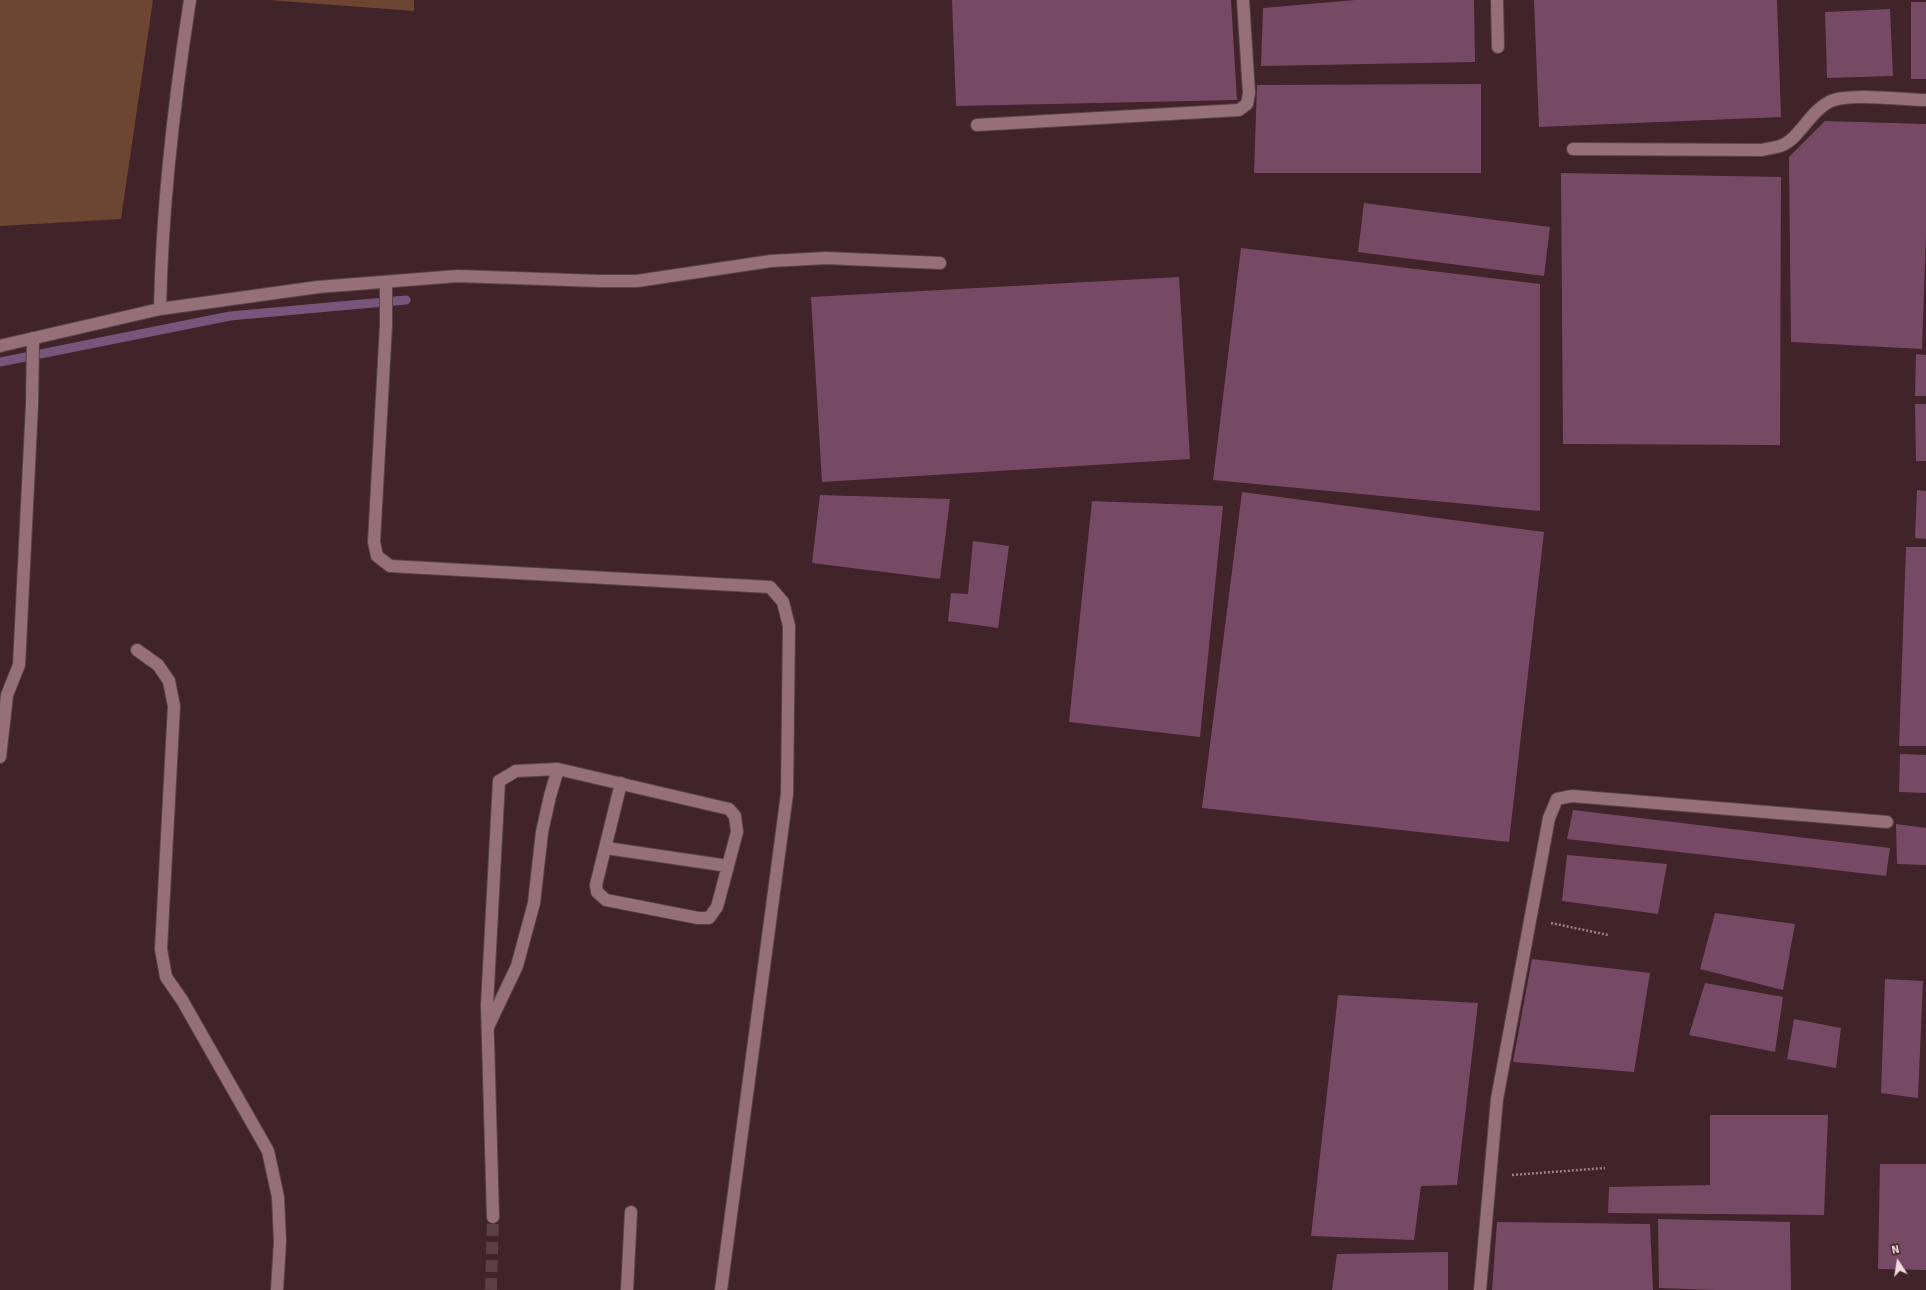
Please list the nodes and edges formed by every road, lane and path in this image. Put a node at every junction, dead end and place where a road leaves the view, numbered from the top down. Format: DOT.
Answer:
graph roads {
  1 [pos="190,0"];
  2 [pos="1243,0"];
  3 [pos="1497,0"];
  4 [pos="1498,47"];
  5 [pos="1926,100"];
  6 [pos="977,125"];
  7 [pos="1573,149"];
  8 [pos="940,263"];
  9 [pos="386,284"];
  10 [pos="160,309"];
  11 [pos="33,343"];
  12 [pos="0,346"];
  13 [pos="138,650"];
  14 [pos="0,757"];
  15 [pos="558,769"];
  16 [pos="621,783"];
  17 [pos="1887,822"];
  18 [pos="606,848"];
  19 [pos="728,866"];
  20 [pos="1530,919"];
  21 [pos="1608,935"];
  22 [pos="488,1027"];
  23 [pos="1605,1168"];
  24 [pos="1489,1176"];
  25 [pos="631,1212"];
  26 [pos="493,1217"];
  27 [pos="277,1290"];
  28 [pos="627,1290"];
  29 [pos="721,1290"];
  30 [pos="1480,1290"];
  1 -- 10 [label="street"];
  2 -- 6 [label="street"];
  3 -- 4 [label="street"];
  5 -- 7 [label="street"];
  8 -- 9 [label="street"];
  9 -- 10 [label="street"];
  9 -- 29 [label="street"];
  10 -- 11 [label="street"];
  11 -- 12 [label="street"];
  11 -- 14 [label="street"];
  13 -- 27 [label="street"];
  15 -- 16 [label="street"];
  15 -- 22 [label="street"];
  15 -- 22 [label="street"];
  16 -- 18 [label="street"];
  16 -- 19 [label="street"];
  17 -- 20 [label="street"];
  18 -- 19 [label="street"];
  18 -- 19 [label="street"];
  20 -- 21 [label="path"];
  20 -- 24 [label="street"];
  22 -- 26 [label="street"];
  23 -- 24 [label="path"];
  24 -- 30 [label="street"];
  25 -- 28 [label="street"];
}
